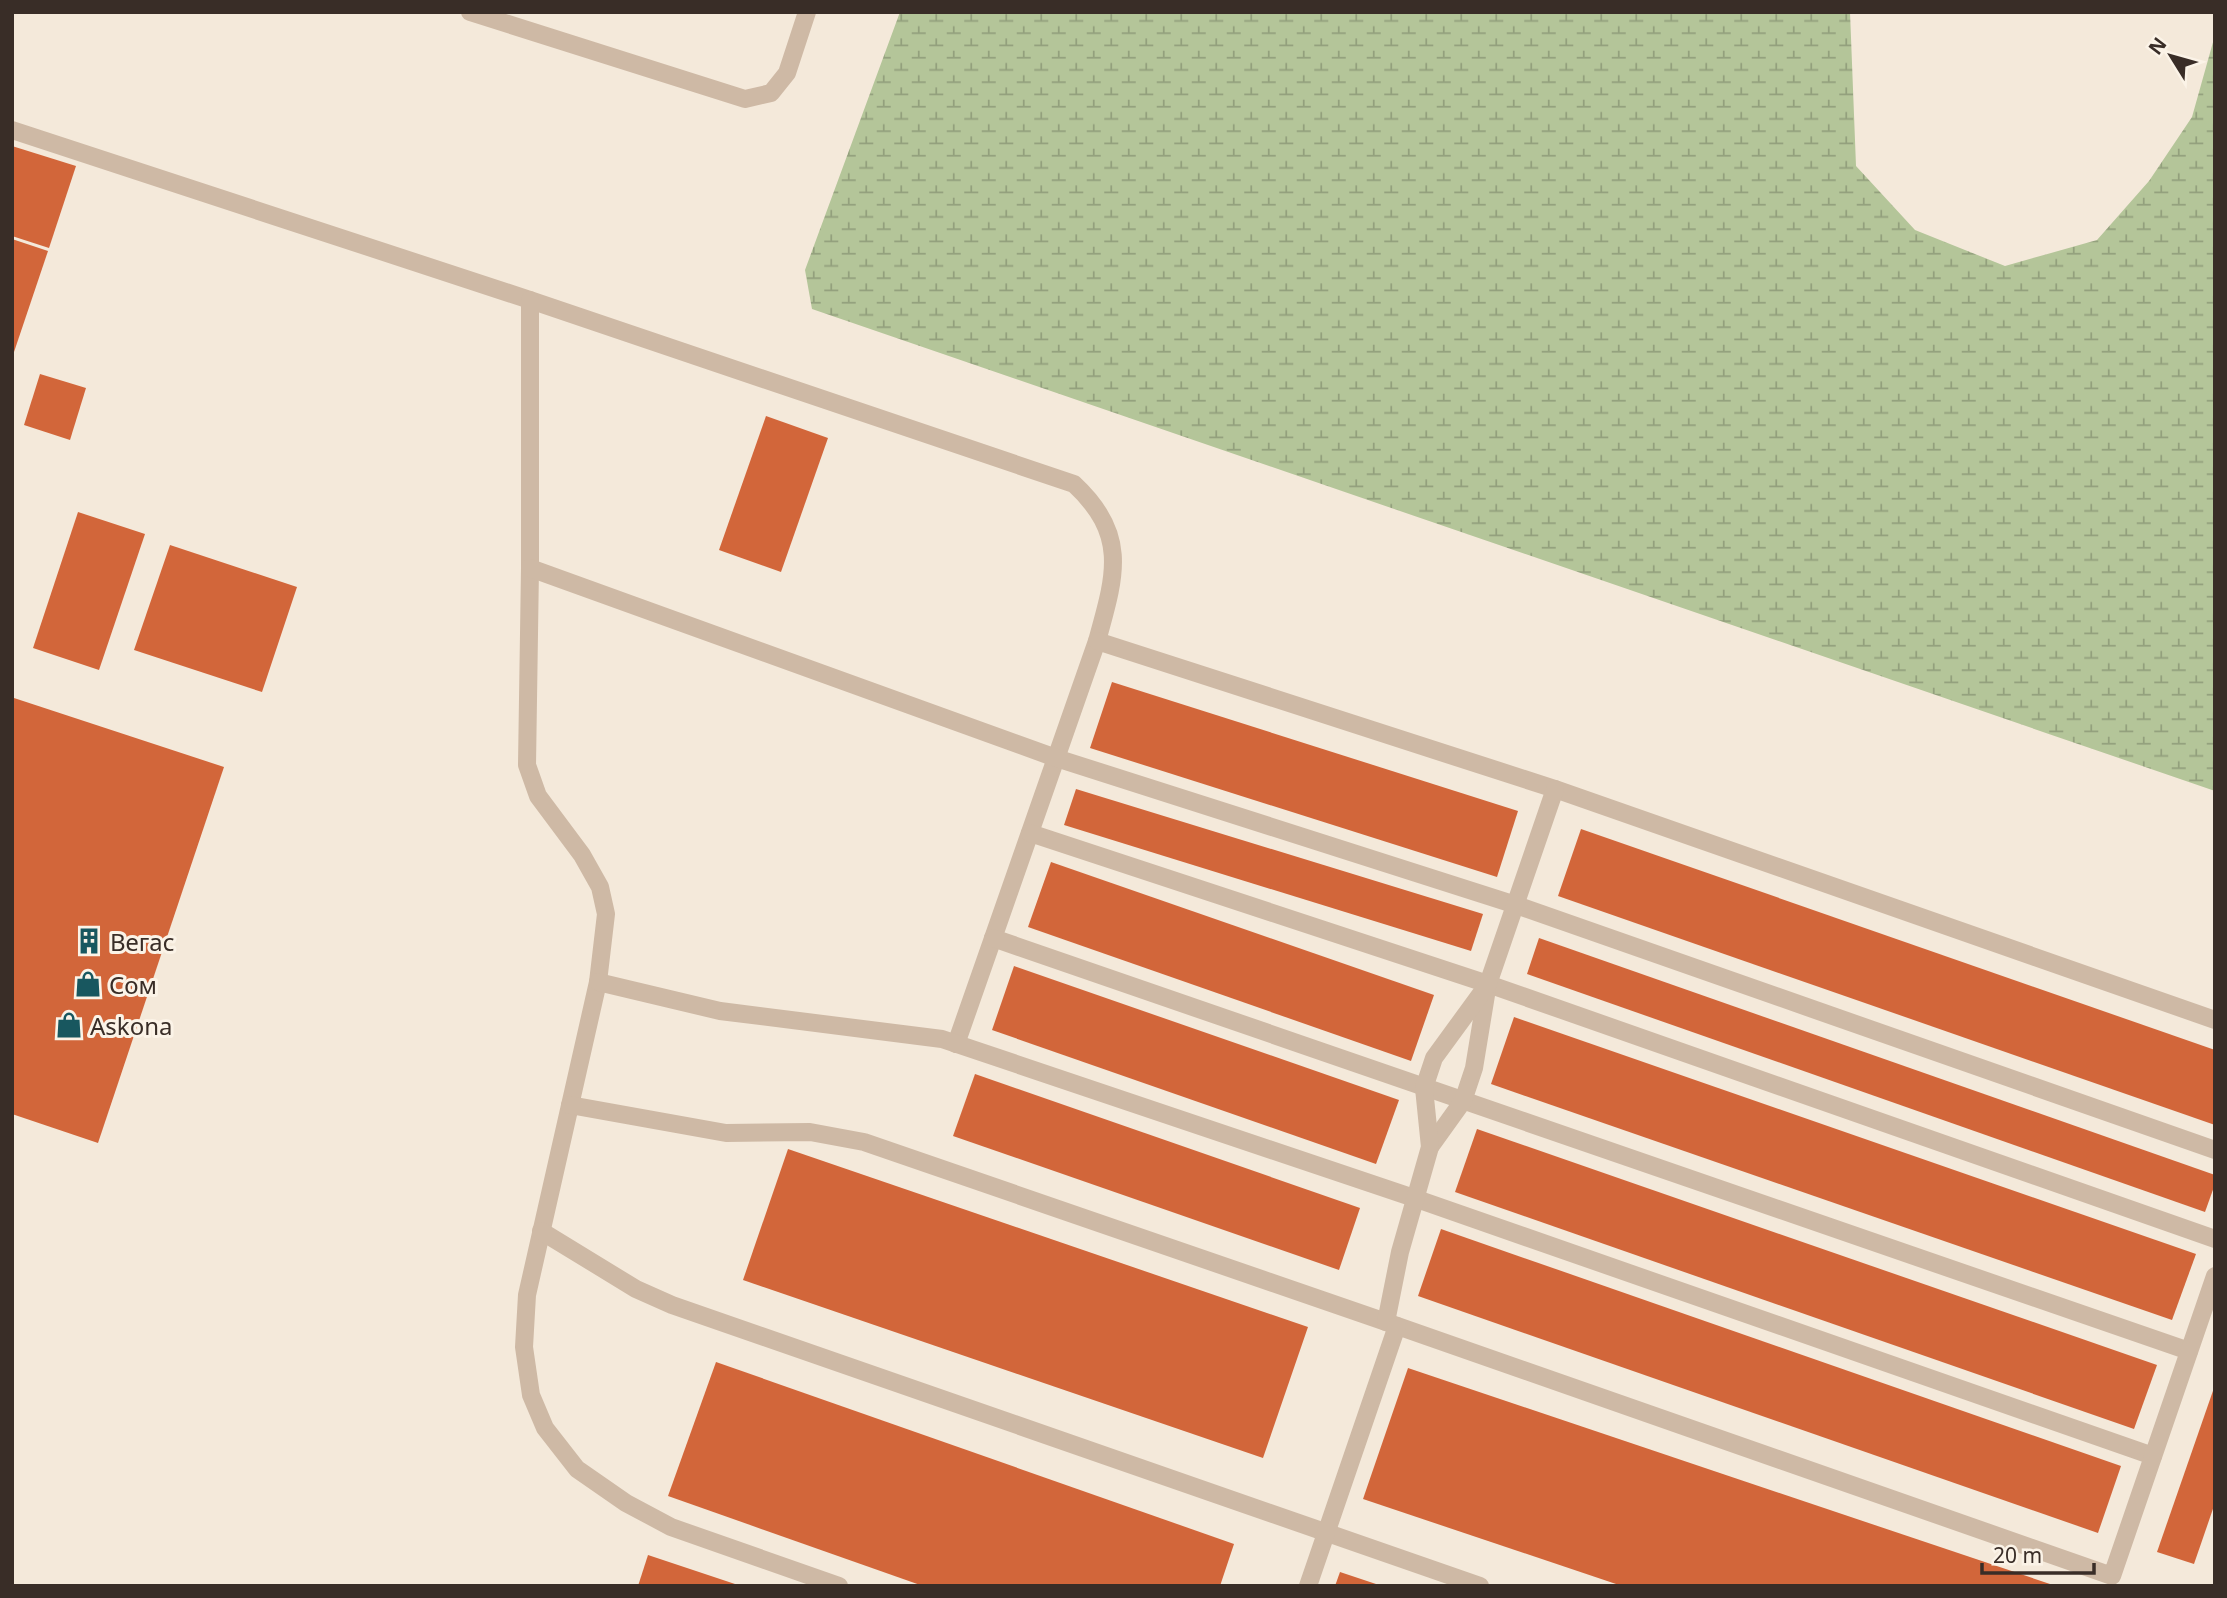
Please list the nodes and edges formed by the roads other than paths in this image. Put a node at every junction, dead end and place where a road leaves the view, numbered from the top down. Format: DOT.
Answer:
graph roads {
  1 [pos="470,12"];
  2 [pos="807,12"];
  3 [pos="12,130"];
  4 [pos="530,300"];
  5 [pos="530,568"];
  6 [pos="1097,641"];
  7 [pos="1056,758"];
  8 [pos="1555,789"];
  9 [pos="1030,833"];
  10 [pos="1516,905"];
  11 [pos="993,938"];
  12 [pos="598,982"];
  13 [pos="1488,984"];
  14 [pos="2215,1020"];
  15 [pos="956,1044"];
  16 [pos="1424,1088"];
  17 [pos="1463,1101"];
  18 [pos="570,1105"];
  19 [pos="1430,1147"];
  20 [pos="2215,1150"];
  21 [pos="1414,1198"];
  22 [pos="541,1231"];
  23 [pos="2215,1239"];
  24 [pos="2215,1276"];
  25 [pos="1392,1324"];
  26 [pos="2189,1352"];
  27 [pos="2153,1456"];
  28 [pos="1326,1532"];
  29 [pos="839,1586"];
  30 [pos="1308,1586"];
  31 [pos="1480,1586"];
  1 -- 2 [label="lane"];
  3 -- 4 [label="lane"];
  4 -- 5 [label="lane"];
  4 -- 6 [label="lane"];
  5 -- 7 [label="lane"];
  5 -- 12 [label="lane"];
  6 -- 7 [label="lane"];
  6 -- 8 [label="lane"];
  7 -- 9 [label="lane"];
  7 -- 10 [label="lane"];
  8 -- 10 [label="lane"];
  8 -- 14 [label="lane"];
  9 -- 11 [label="lane"];
  9 -- 13 [label="lane"];
  10 -- 13 [label="lane"];
  10 -- 20 [label="lane"];
  11 -- 15 [label="lane"];
  11 -- 16 [label="lane"];
  12 -- 15 [label="lane"];
  12 -- 18 [label="lane"];
  13 -- 16 [label="lane"];
  13 -- 17 [label="lane"];
  13 -- 23 [label="lane"];
  15 -- 21 [label="lane"];
  16 -- 17 [label="lane"];
  16 -- 19 [label="lane"];
  17 -- 19 [label="lane"];
  17 -- 26 [label="lane"];
  18 -- 22 [label="lane"];
  18 -- 25 [label="lane"];
  19 -- 21 [label="lane"];
  21 -- 25 [label="lane"];
  21 -- 27 [label="lane"];
  22 -- 28 [label="lane"];
  22 -- 29 [label="lane"];
  24 -- 26 [label="lane"];
  25 -- 27 [label="lane"];
  25 -- 28 [label="lane"];
  26 -- 27 [label="lane"];
  28 -- 30 [label="lane"];
  28 -- 31 [label="lane"];
}
